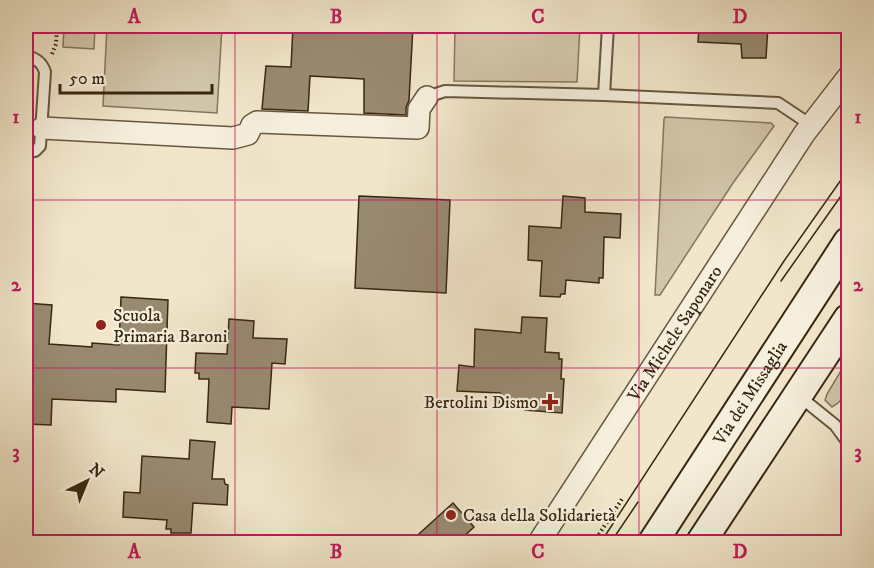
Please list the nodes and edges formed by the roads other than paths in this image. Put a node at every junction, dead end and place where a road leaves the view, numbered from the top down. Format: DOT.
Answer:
graph roads {
  1 [pos="608,26"];
  2 [pos="26,56"];
  3 [pos="849,77"];
  4 [pos="604,95"];
  5 [pos="427,98"];
  6 [pos="811,125"];
  7 [pos="42,128"];
  8 [pos="26,151"];
  9 [pos="849,242"];
  10 [pos="849,319"];
  11 [pos="798,395"];
  12 [pos="849,443"];
  13 [pos="539,543"];
  14 [pos="653,543"];
  15 [pos="700,543"];
  1 -- 4 [label="lane"];
  2 -- 7 [label="lane"];
  3 -- 6 [label="street, Via Michele Saponaro"];
  4 -- 5 [label="lane"];
  4 -- 6 [label="lane"];
  5 -- 7 [label="street"];
  6 -- 13 [label="street, Via Michele Saponaro"];
  7 -- 8 [label="lane"];
  9 -- 14 [label="main road, Via dei Missaglia"];
  10 -- 11 [label="main road"];
  11 -- 12 [label="lane"];
  11 -- 15 [label="main road"];
}
